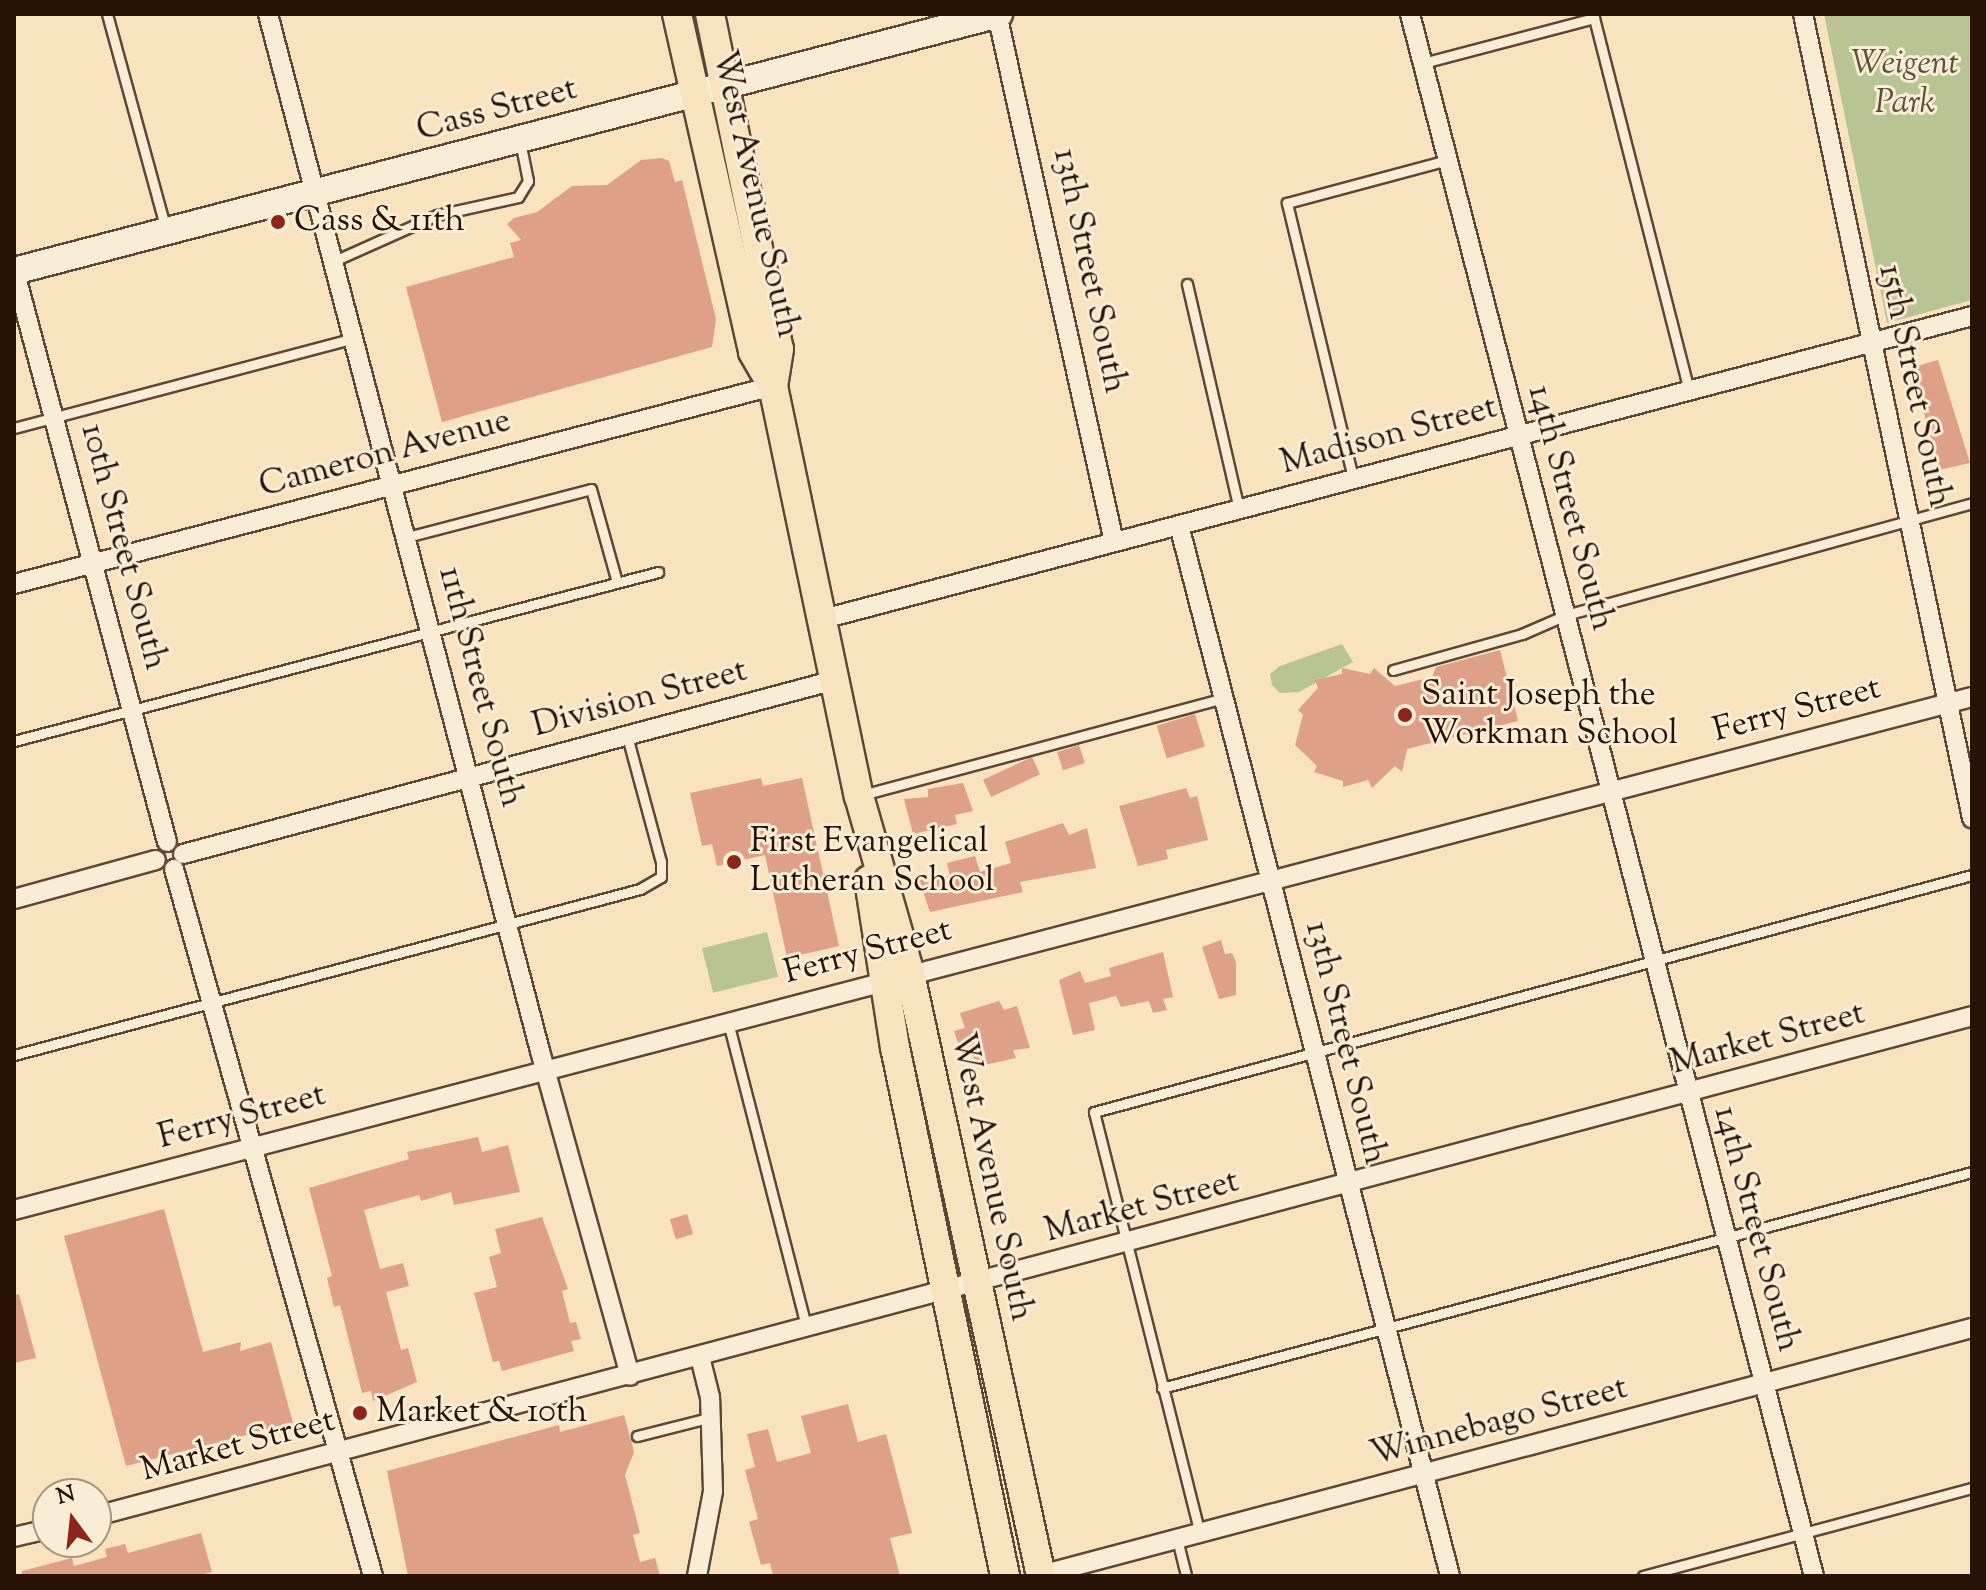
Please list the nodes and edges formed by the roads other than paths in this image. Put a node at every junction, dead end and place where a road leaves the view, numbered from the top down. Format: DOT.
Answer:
graph roads {
  1 [pos="107,14"];
  2 [pos="268,14"];
  3 [pos="677,14"];
  4 [pos="710,14"];
  5 [pos="998,14"];
  6 [pos="1410,14"];
  7 [pos="1803,14"];
  8 [pos="970,18"];
  9 [pos="1423,63"];
  10 [pos="725,86"];
  11 [pos="693,94"];
  12 [pos="520,141"];
  13 [pos="1447,160"];
  14 [pos="318,195"];
  15 [pos="167,233"];
  16 [pos="334,261"];
  17 [pos="14,271"];
  18 [pos="1187,284"];
  19 [pos="1972,316"];
  20 [pos="355,338"];
  21 [pos="1872,342"];
  22 [pos="773,386"];
  23 [pos="1689,390"];
  24 [pos="55,417"];
  25 [pos="14,428"];
  26 [pos="1517,435"];
  27 [pos="1353,478"];
  28 [pos="393,485"];
  29 [pos="1972,503"];
  30 [pos="1239,509"];
  31 [pos="1909,519"];
  32 [pos="1179,525"];
  33 [pos="407,537"];
  34 [pos="1114,542"];
  35 [pos="95,563"];
  36 [pos="658,572"];
  37 [pos="617,582"];
  38 [pos="14,584"];
  39 [pos="1566,615"];
  40 [pos="823,619"];
  41 [pos="431,630"];
  42 [pos="1393,670"];
  43 [pos="835,680"];
  44 [pos="1972,697"];
  45 [pos="1224,698"];
  46 [pos="1947,704"];
  47 [pos="133,709"];
  48 [pos="627,736"];
  49 [pos="14,741"];
  50 [pos="471,777"];
  51 [pos="1611,792"];
  52 [pos="859,796"];
  53 [pos="1972,818"];
  54 [pos="167,842"];
  55 [pos="156,860"];
  56 [pos="178,861"];
  57 [pos="1972,875"];
  58 [pos="1271,880"];
  59 [pos="14,899"];
  60 [pos="508,924"];
  61 [pos="1653,960"];
  62 [pos="896,978"];
  63 [pos="210,1002"];
  64 [pos="1972,1016"];
  65 [pos="728,1022"];
  66 [pos="1314,1051"];
  67 [pos="14,1055"];
  68 [pos="548,1071"];
  69 [pos="1688,1095"];
  70 [pos="249,1147"];
  71 [pos="1972,1172"];
  72 [pos="1347,1185"];
  73 [pos="14,1210"];
  74 [pos="1724,1238"];
  75 [pos="1126,1245"];
  76 [pos="977,1282"];
  77 [pos="944,1292"];
  78 [pos="1385,1328"];
  79 [pos="1972,1328"];
  80 [pos="807,1329"];
  81 [pos="700,1357"];
  82 [pos="630,1376"];
  83 [pos="1763,1384"];
  84 [pos="1162,1388"];
  85 [pos="712,1417"];
  86 [pos="637,1436"];
  87 [pos="339,1452"];
  88 [pos="1422,1475"];
  89 [pos="1972,1488"];
  90 [pos="112,1512"];
  91 [pos="1200,1534"];
  92 [pos="1802,1534"];
  93 [pos="1177,1539"];
  94 [pos="1041,1575"];
  95 [pos="373,1576"];
  96 [pos="697,1576"];
  97 [pos="1005,1576"];
  98 [pos="1186,1576"];
  99 [pos="1450,1576"];
  100 [pos="1643,1576"];
  101 [pos="1814,1576"];
  1 -- 15 [label="lane"];
  2 -- 14 [label="street, 11th Street South"];
  3 -- 11 [label="main road, West Avenue South"];
  4 -- 10 [label="main road, West Avenue South"];
  5 -- 8 [label="street, Cass Street"];
  5 -- 34 [label="street, 13th Street South"];
  6 -- 9 [label="street, 14th Street South"];
  7 -- 21 [label="street, 15th Street South"];
  8 -- 10 [label="street, Cass Street"];
  9 -- 13 [label="street, 14th Street South"];
  9 -- 23 [label="lane"];
  10 -- 11 [label="street, Cass Street"];
  10 -- 22 [label="main road, West Avenue South"];
  11 -- 12 [label="street, Cass Street"];
  11 -- 22 [label="main road, West Avenue South"];
  12 -- 14 [label="street, Cass Street"];
  12 -- 16 [label="lane"];
  13 -- 26 [label="street, 14th Street South"];
  13 -- 27 [label="lane"];
  14 -- 15 [label="street, Cass Street"];
  14 -- 16 [label="street, 11th Street South"];
  15 -- 17 [label="street, Cass Street"];
  16 -- 20 [label="street, 11th Street South"];
  17 -- 24 [label="street, 10th Street South"];
  18 -- 30 [label="lane"];
  19 -- 21 [label="street, Madison Street"];
  20 -- 24 [label="lane"];
  20 -- 28 [label="street, 11th Street South"];
  21 -- 23 [label="street, Madison Street"];
  21 -- 31 [label="street, 15th Street South"];
  22 -- 28 [label="street, Cameron Avenue"];
  22 -- 40 [label="main road, West Avenue South"];
  23 -- 26 [label="street, Madison Street"];
  24 -- 25 [label="lane"];
  24 -- 35 [label="street, 10th Street South"];
  26 -- 27 [label="street, Madison Street"];
  26 -- 39 [label="street, 14th Street South"];
  27 -- 30 [label="street, Madison Street"];
  28 -- 33 [label="street, 11th Street South"];
  28 -- 35 [label="street, Cameron Avenue"];
  29 -- 31 [label="lane"];
  30 -- 32 [label="street, Madison Street"];
  31 -- 39 [label="lane"];
  31 -- 46 [label="street, 15th Street South"];
  32 -- 34 [label="street, Madison Street"];
  32 -- 45 [label="street, 13th Street South"];
  33 -- 37 [label="lane"];
  33 -- 41 [label="street, 11th Street South"];
  34 -- 40 [label="street, Madison Street"];
  35 -- 38 [label="street, Cameron Avenue"];
  35 -- 47 [label="street, 10th Street South"];
  36 -- 37 [label="lane"];
  37 -- 41 [label="lane"];
  39 -- 42 [label="lane"];
  39 -- 51 [label="street, 14th Street South"];
  40 -- 43 [label="main road, West Avenue South"];
  41 -- 47 [label="lane"];
  41 -- 50 [label="street, 11th Street South"];
  43 -- 48 [label="street, Division Street"];
  43 -- 52 [label="main road, West Avenue South"];
  44 -- 46 [label="street, Ferry Street"];
  45 -- 52 [label="lane"];
  45 -- 58 [label="street, 13th Street South"];
  46 -- 51 [label="street, Ferry Street"];
  46 -- 53 [label="street, 15th Street South"];
  47 -- 49 [label="lane"];
  47 -- 54 [label="street, 10th Street South"];
  48 -- 50 [label="street, Division Street"];
  48 -- 60 [label="lane"];
  50 -- 56 [label="street, Division Street"];
  50 -- 60 [label="street, 11th Street South"];
  51 -- 58 [label="street, Ferry Street"];
  51 -- 61 [label="street, 14th Street South"];
  52 -- 62 [label="main road, West Avenue South"];
  54 -- 55 [label="street"];
  54 -- 56 [label="street"];
  55 -- 56 [label="street"];
  55 -- 59 [label="street"];
  56 -- 63 [label="street"];
  57 -- 61 [label="lane"];
  58 -- 62 [label="street, Ferry Street"];
  58 -- 66 [label="street, 13th Street South"];
  60 -- 63 [label="lane"];
  60 -- 68 [label="street, 11th Street South"];
  61 -- 66 [label="lane"];
  61 -- 69 [label="street, 14th Street South"];
  62 -- 65 [label="street, Ferry Street"];
  62 -- 76 [label="main road, West Avenue South"];
  62 -- 77 [label="main road, West Avenue South"];
  63 -- 67 [label="lane"];
  63 -- 70 [label="street"];
  64 -- 69 [label="street, Market Street"];
  65 -- 68 [label="street, Ferry Street"];
  65 -- 80 [label="lane"];
  66 -- 72 [label="street, 13th Street South"];
  66 -- 75 [label="lane"];
  68 -- 70 [label="street, Ferry Street"];
  68 -- 82 [label="street, 11th Street South"];
  69 -- 72 [label="street, Market Street"];
  69 -- 74 [label="street, 14th Street South"];
  70 -- 73 [label="street, Ferry Street"];
  70 -- 87 [label="street"];
  71 -- 74 [label="lane"];
  72 -- 75 [label="street, Market Street"];
  72 -- 78 [label="street, 13th Street South"];
  74 -- 78 [label="lane"];
  74 -- 83 [label="street, 14th Street South"];
  75 -- 76 [label="street, Market Street"];
  75 -- 84 [label="lane"];
  76 -- 77 [label="street, Market Street"];
  76 -- 94 [label="main road, West Avenue South"];
  77 -- 80 [label="street, Market Street"];
  77 -- 97 [label="main road, West Avenue South"];
  78 -- 84 [label="lane"];
  78 -- 88 [label="street, 13th Street South"];
  79 -- 83 [label="street, Winnebago Street"];
  80 -- 81 [label="street, Market Street"];
  81 -- 82 [label="street, Market Street"];
  81 -- 85 [label="street"];
  82 -- 87 [label="street, Market Street"];
  83 -- 88 [label="street, Winnebago Street"];
  83 -- 92 [label="street, 14th Street South"];
  84 -- 91 [label="lane"];
  85 -- 86 [label="lane"];
  85 -- 96 [label="street"];
  87 -- 90 [label="street, Market Street"];
  87 -- 95 [label="street"];
  88 -- 91 [label="street, Winnebago Street"];
  88 -- 99 [label="street, 13th Street South"];
  89 -- 92 [label="lane"];
  91 -- 93 [label="street, Winnebago Street"];
  92 -- 100 [label="lane"];
  92 -- 101 [label="street, 14th Street South"];
  93 -- 94 [label="street, Winnebago Street"];
  93 -- 98 [label="lane"];
}
